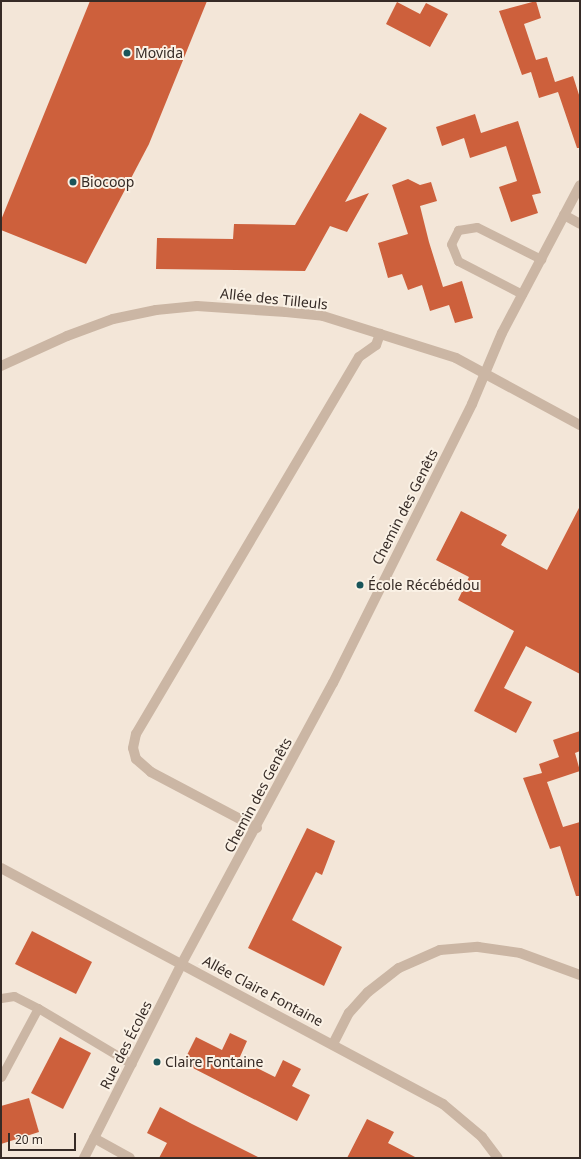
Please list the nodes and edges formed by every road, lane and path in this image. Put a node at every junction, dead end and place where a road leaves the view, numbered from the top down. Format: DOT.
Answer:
graph roads {
  1 [pos="580,185"];
  2 [pos="564,215"];
  3 [pos="580,224"];
  4 [pos="541,259"];
  5 [pos="522,294"];
  6 [pos="380,334"];
  7 [pos="1,366"];
  8 [pos="486,374"];
  9 [pos="580,425"];
  10 [pos="257,828"];
  11 [pos="1,868"];
  12 [pos="194,945"];
  13 [pos="182,963"];
  14 [pos="580,975"];
  15 [pos="1,998"];
  16 [pos="38,1008"];
  17 [pos="333,1044"];
  18 [pos="132,1064"];
  19 [pos="1,1077"];
  20 [pos="94,1138"];
  21 [pos="84,1158"];
  22 [pos="130,1158"];
  23 [pos="498,1158"];
  1 -- 2 [label="street, Chemin des Genêts"];
  2 -- 3 [label="street"];
  2 -- 4 [label="street, Chemin des Genêts"];
  4 -- 5 [label="street, Chemin des Genêts"];
  4 -- 5 [label="lane"];
  5 -- 8 [label="street, Chemin des Genêts"];
  6 -- 7 [label="street, Allée des Tilleuls"];
  6 -- 8 [label="street, Allée des Tilleuls"];
  6 -- 10 [label="street"];
  8 -- 9 [label="street, Allée des Tilleuls"];
  8 -- 10 [label="street, Chemin des Genêts"];
  10 -- 12 [label="street, Chemin des Genêts"];
  11 -- 13 [label="street, Allée Claire Fontaine"];
  12 -- 13 [label="street, Rue des Écoles"];
  13 -- 17 [label="street, Allée Claire Fontaine"];
  13 -- 18 [label="street, Rue des Écoles"];
  14 -- 17 [label="street"];
  15 -- 16 [label="lane"];
  16 -- 18 [label="lane"];
  16 -- 19 [label="lane"];
  17 -- 23 [label="street, Allée Claire Fontaine"];
  18 -- 20 [label="street, Rue des Écoles"];
  20 -- 21 [label="street, Rue des Écoles"];
  20 -- 22 [label="street"];
}
